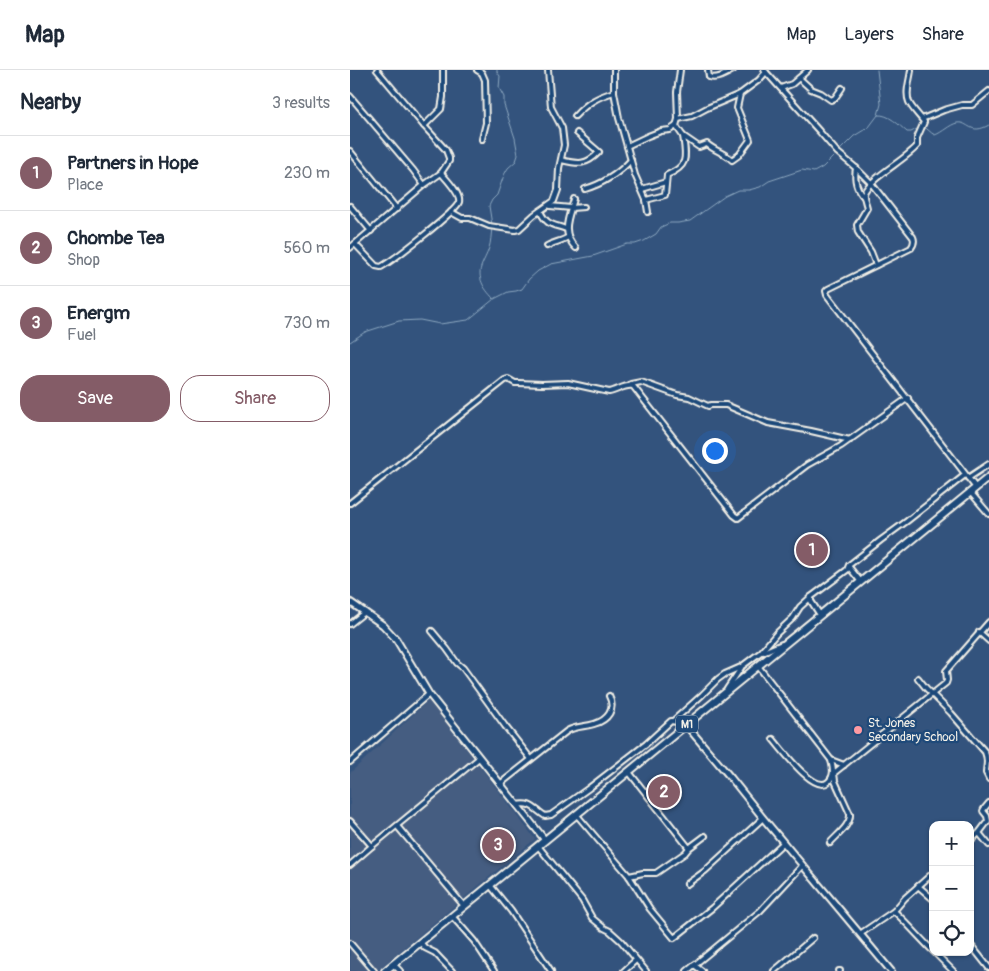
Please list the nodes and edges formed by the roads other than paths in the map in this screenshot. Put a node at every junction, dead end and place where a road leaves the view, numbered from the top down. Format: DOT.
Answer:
graph roads {
  1 [pos="377,70"];
  2 [pos="443,70"];
  3 [pos="477,70"];
  4 [pos="548,70"];
  5 [pos="614,70"];
  6 [pos="680,70"];
  7 [pos="708,70"];
  8 [pos="732,70"];
  9 [pos="808,70"];
  10 [pos="911,70"];
  11 [pos="765,71"];
  12 [pos="799,78"];
  13 [pos="781,88"];
  14 [pos="842,88"];
  15 [pos="989,91"];
  16 [pos="614,92"];
  17 [pos="740,94"];
  18 [pos="350,96"];
  19 [pos="574,116"];
  20 [pos="678,119"];
  21 [pos="922,119"];
  22 [pos="424,126"];
  23 [pos="676,126"];
  24 [pos="577,133"];
  25 [pos="683,136"];
  26 [pos="482,140"];
  27 [pos="627,146"];
  28 [pos="350,151"];
  29 [pos="561,160"];
  30 [pos="631,160"];
  31 [pos="856,168"];
  32 [pos="441,173"];
  33 [pos="666,182"];
  34 [pos="871,183"];
  35 [pos="424,185"];
  36 [pos="585,189"];
  37 [pos="642,189"];
  38 [pos="864,197"];
  39 [pos="574,199"];
  40 [pos="646,200"];
  41 [pos="350,206"];
  42 [pos="548,206"];
  43 [pos="584,207"];
  44 [pos="572,208"];
  45 [pos="397,209"];
  46 [pos="540,211"];
  47 [pos="451,212"];
  48 [pos="648,212"];
  49 [pos="566,229"];
  50 [pos="371,231"];
  51 [pos="568,237"];
  52 [pos="355,244"];
  53 [pos="547,246"];
  54 [pos="350,248"];
  55 [pos="576,248"];
  56 [pos="876,265"];
  57 [pos="629,385"];
  58 [pos="908,398"];
  59 [pos="850,440"];
  60 [pos="989,464"];
  61 [pos="967,476"];
  62 [pos="989,477"];
  63 [pos="976,488"];
  64 [pos="970,492"];
  65 [pos="350,503"];
  66 [pos="989,514"];
  67 [pos="849,568"];
  68 [pos="861,582"];
  69 [pos="811,597"];
  70 [pos="350,602"];
  71 [pos="365,612"];
  72 [pos="820,615"];
  73 [pos="989,622"];
  74 [pos="350,624"];
  75 [pos="432,631"];
  76 [pos="979,632"];
  77 [pos="790,639"];
  78 [pos="989,642"];
  79 [pos="761,652"];
  80 [pos="758,666"];
  81 [pos="741,667"];
  82 [pos="918,678"];
  83 [pos="429,694"];
  84 [pos="932,695"];
  85 [pos="609,696"];
  86 [pos="720,696"];
  87 [pos="673,720"];
  88 [pos="684,726"];
  89 [pos="773,739"];
  90 [pos="480,758"];
  91 [pos="531,759"];
  92 [pos="831,760"];
  93 [pos="350,762"];
  94 [pos="844,765"];
  95 [pos="628,772"];
  96 [pos="834,774"];
  97 [pos="989,779"];
  98 [pos="500,784"];
  99 [pos="989,803"];
  100 [pos="517,805"];
  101 [pos="576,814"];
  102 [pos="763,818"];
  103 [pos="350,821"];
  104 [pos="397,826"];
  105 [pos="979,833"];
  106 [pos="706,836"];
  107 [pos="974,837"];
  108 [pos="545,840"];
  109 [pos="783,843"];
  110 [pos="830,843"];
  111 [pos="989,845"];
  112 [pos="372,846"];
  113 [pos="538,846"];
  114 [pos="689,848"];
  115 [pos="350,865"];
  116 [pos="802,866"];
  117 [pos="628,876"];
  118 [pos="929,876"];
  119 [pos="687,884"];
  120 [pos="490,885"];
  121 [pos="918,886"];
  122 [pos="929,896"];
  123 [pos="464,906"];
  124 [pos="894,912"];
  125 [pos="452,916"];
  126 [pos="860,934"];
  127 [pos="813,938"];
  128 [pos="420,942"];
  129 [pos="350,943"];
  130 [pos="929,948"];
  131 [pos="974,949"];
  132 [pos="937,956"];
  133 [pos="636,960"];
  134 [pos="393,964"];
  135 [pos="694,965"];
  136 [pos="989,968"];
  137 [pos="374,971"];
  138 [pos="385,971"];
  139 [pos="400,971"];
  140 [pos="452,971"];
  141 [pos="494,971"];
  142 [pos="550,971"];
  143 [pos="624,971"];
  144 [pos="646,971"];
  145 [pos="687,971"];
  146 [pos="702,971"];
  147 [pos="774,971"];
  148 [pos="891,971"];
  149 [pos="953,971"];
  1 -- 22 [label="street"];
  2 -- 22 [label="street"];
  3 -- 26 [label="street"];
  4 -- 29 [label="street"];
  5 -- 16 [label="street"];
  6 -- 20 [label="street"];
  7 -- 8 [label="street"];
  9 -- 12 [label="street"];
  10 -- 21 [label="street"];
  11 -- 13 [label="street"];
  11 -- 17 [label="street"];
  12 -- 13 [label="street"];
  12 -- 14 [label="street"];
  13 -- 31 [label="street"];
  15 -- 21 [label="street"];
  16 -- 19 [label="street"];
  16 -- 27 [label="street"];
  17 -- 20 [label="street"];
  17 -- 25 [label="street"];
  18 -- 35 [label="street"];
  20 -- 23 [label="street"];
  21 -- 34 [label="street"];
  22 -- 32 [label="street"];
  23 -- 25 [label="street"];
  23 -- 27 [label="street"];
  24 -- 29 [label="street"];
  25 -- 33 [label="street"];
  27 -- 30 [label="street"];
  28 -- 45 [label="street"];
  29 -- 42 [label="street"];
  30 -- 36 [label="street"];
  30 -- 37 [label="street"];
  31 -- 34 [label="street"];
  31 -- 38 [label="street"];
  32 -- 35 [label="street"];
  32 -- 47 [label="street"];
  33 -- 37 [label="street"];
  33 -- 40 [label="street"];
  34 -- 38 [label="street"];
  34 -- 56 [label="street"];
  35 -- 45 [label="street"];
  37 -- 40 [label="street"];
  38 -- 56 [label="street"];
  39 -- 44 [label="street"];
  40 -- 48 [label="street"];
  41 -- 50 [label="street"];
  42 -- 44 [label="street"];
  42 -- 46 [label="street"];
  43 -- 44 [label="street"];
  44 -- 49 [label="street"];
  45 -- 50 [label="street"];
  46 -- 47 [label="street"];
  46 -- 49 [label="street"];
  47 -- 52 [label="street"];
  49 -- 51 [label="street"];
  50 -- 52 [label="street"];
  51 -- 53 [label="street"];
  51 -- 55 [label="street"];
  52 -- 54 [label="street"];
  56 -- 58 [label="street"];
  57 -- 59 [label="street"];
  57 -- 59 [label="street"];
  57 -- 65 [label="street"];
  58 -- 59 [label="street"];
  58 -- 61 [label="street"];
  60 -- 61 [label="street"];
  61 -- 63 [label="street"];
  61 -- 67 [label="street"];
  62 -- 63 [label="highway, M1"];
  63 -- 64 [label="highway, M1"];
  64 -- 66 [label="street"];
  64 -- 68 [label="highway, M1"];
  67 -- 68 [label="street"];
  67 -- 69 [label="street"];
  68 -- 72 [label="highway, M1"];
  69 -- 72 [label="street"];
  69 -- 79 [label="street"];
  70 -- 71 [label="street"];
  71 -- 74 [label="street"];
  71 -- 83 [label="street"];
  72 -- 77 [label="highway, M1"];
  73 -- 76 [label="street"];
  75 -- 91 [label="street"];
  76 -- 78 [label="street"];
  76 -- 84 [label="street"];
  77 -- 79 [label="street"];
  77 -- 80 [label="highway, M1"];
  79 -- 81 [label="street"];
  80 -- 86 [label="highway, M1"];
  80 -- 92 [label="street"];
  81 -- 86 [label="street"];
  81 -- 87 [label="street"];
  82 -- 84 [label="street"];
  83 -- 90 [label="street"];
  83 -- 93 [label="street"];
  84 -- 94 [label="street"];
  84 -- 97 [label="street"];
  85 -- 91 [label="street"];
  86 -- 88 [label="highway, M1"];
  87 -- 88 [label="street"];
  87 -- 100 [label="street"];
  88 -- 95 [label="highway, M1"];
  88 -- 102 [label="street"];
  89 -- 96 [label="street"];
  90 -- 98 [label="street"];
  90 -- 104 [label="street"];
  91 -- 98 [label="street"];
  92 -- 94 [label="street"];
  92 -- 96 [label="street"];
  94 -- 96 [label="street"];
  95 -- 101 [label="highway, M1"];
  95 -- 114 [label="street"];
  96 -- 110 [label="street"];
  98 -- 100 [label="street"];
  99 -- 105 [label="street"];
  100 -- 108 [label="street"];
  101 -- 108 [label="highway, M1"];
  101 -- 117 [label="street"];
  102 -- 109 [label="street"];
  102 -- 119 [label="street"];
  103 -- 112 [label="street"];
  104 -- 112 [label="street"];
  104 -- 123 [label="street"];
  105 -- 107 [label="street"];
  105 -- 111 [label="street"];
  106 -- 114 [label="street"];
  108 -- 113 [label="highway, M1"];
  109 -- 116 [label="street"];
  109 -- 117 [label="street"];
  112 -- 115 [label="street"];
  113 -- 120 [label="highway, M1"];
  113 -- 133 [label="street"];
  114 -- 117 [label="street"];
  116 -- 126 [label="street"];
  116 -- 135 [label="street"];
  118 -- 121 [label="street"];
  120 -- 123 [label="highway, M1"];
  120 -- 142 [label="street"];
  121 -- 122 [label="street"];
  121 -- 124 [label="street"];
  123 -- 125 [label="highway, M1"];
  124 -- 126 [label="street"];
  124 -- 130 [label="street"];
  125 -- 128 [label="highway, M1"];
  125 -- 141 [label="street"];
  126 -- 148 [label="street"];
  127 -- 147 [label="street"];
  128 -- 134 [label="highway, M1"];
  128 -- 140 [label="street"];
  129 -- 137 [label="street"];
  131 -- 136 [label="street"];
  132 -- 149 [label="street"];
  133 -- 143 [label="street"];
  133 -- 144 [label="street"];
  134 -- 138 [label="highway, M1"];
  134 -- 139 [label="street"];
  135 -- 145 [label="street"];
  135 -- 146 [label="street"];
}
